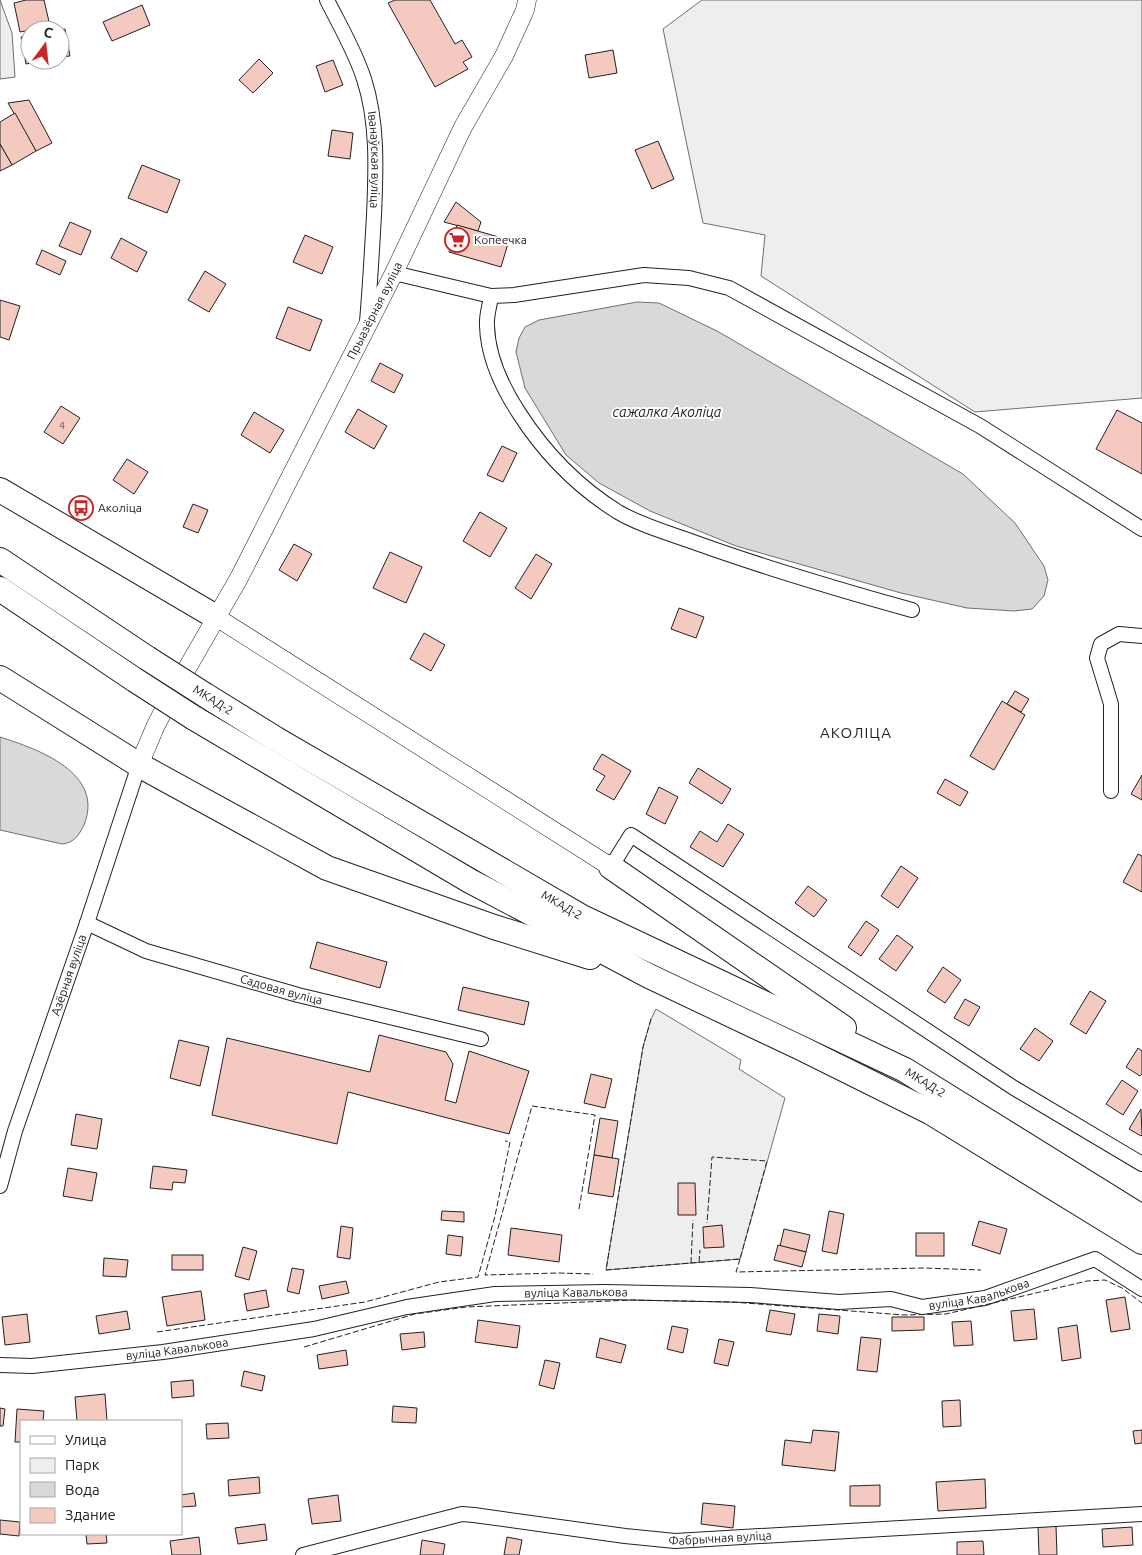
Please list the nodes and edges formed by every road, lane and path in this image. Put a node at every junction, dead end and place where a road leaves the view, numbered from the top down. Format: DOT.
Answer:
graph roads {
  1 [pos="326,0"];
  2 [pos="528,0"];
  3 [pos="394,273"];
  4 [pos="491,296"];
  5 [pos="366,328"];
  6 [pos="0,490"];
  7 [pos="1142,529"];
  8 [pos="0,560"];
  9 [pos="0,589"];
  10 [pos="912,610"];
  11 [pos="216,618"];
  12 [pos="1142,636"];
  13 [pos="0,678"];
  14 [pos="139,765"];
  15 [pos="1111,791"];
  16 [pos="611,867"];
  17 [pos="87,923"];
  18 [pos="649,976"];
  19 [pos="481,1039"];
  20 [pos="905,1070"];
  21 [pos="1142,1164"];
  22 [pos="0,1186"];
  23 [pos="1142,1217"];
  24 [pos="1142,1242"];
  25 [pos="1142,1289"];
  26 [pos="0,1365"];
  27 [pos="1142,1514"];
  28 [pos="303,1555"];
  1 -- 5 [label="street, Іванаўская вуліца"];
  2 -- 3 [label="street, Прыазёрная вуліца"];
  3 -- 4 [label="street"];
  3 -- 5 [label="street, Прыазёрная вуліца"];
  4 -- 7 [label="street"];
  4 -- 10 [label="street"];
  5 -- 11 [label="street, Прыазёрная вуліца"];
  6 -- 11 [label="highway"];
  8 -- 20 [label="highway, МКАД-2, bridge"];
  9 -- 18 [label="highway, bridge"];
  11 -- 14 [label="street, Прыазёрная вуліца"];
  11 -- 16 [label="street"];
  12 -- 15 [label="street"];
  13 -- 14 [label="highway"];
  14 -- 17 [label="street, Азёрная вуліца"];
  14 -- 18 [label="highway"];
  16 -- 20 [label="highway"];
  16 -- 21 [label="street"];
  17 -- 19 [label="street, Садовая вуліца"];
  17 -- 22 [label="street, Азёрная вуліца"];
  18 -- 24 [label="highway"];
  20 -- 23 [label="highway, МКАД-2"];
  25 -- 26 [label="street, вуліца Кавалькова"];
  27 -- 28 [label="street, Фабрычная вуліца"];
}
